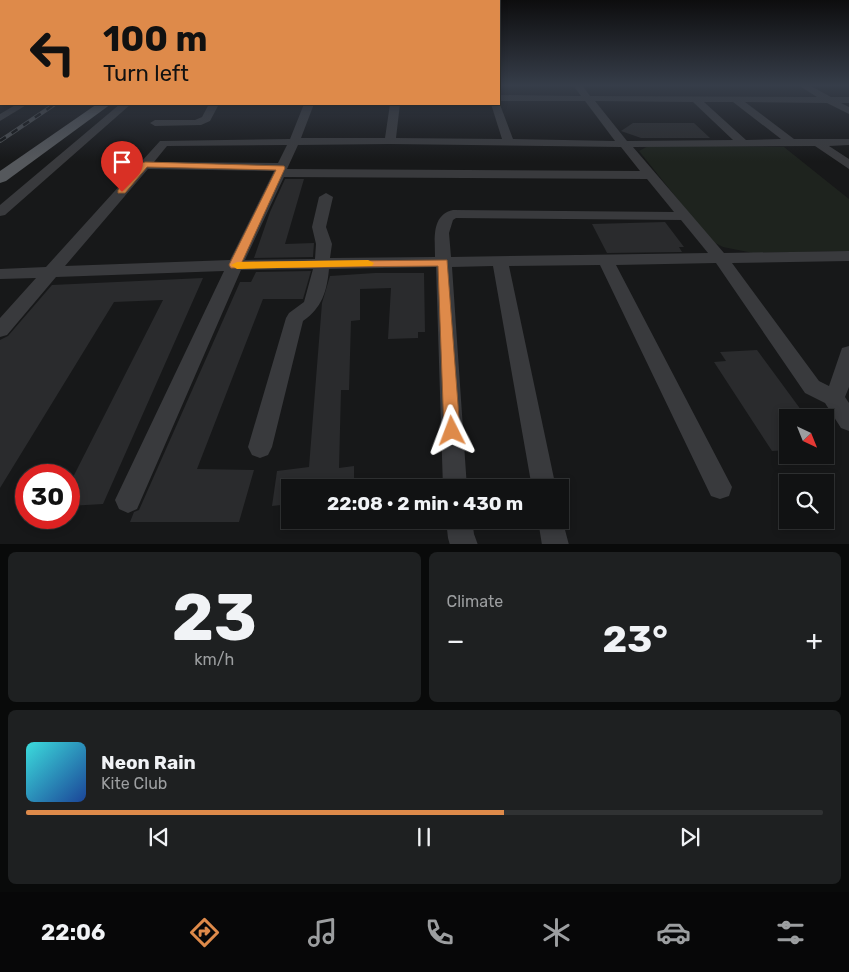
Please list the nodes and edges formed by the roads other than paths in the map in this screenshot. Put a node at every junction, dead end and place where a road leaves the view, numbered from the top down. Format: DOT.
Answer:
graph roads {
  1 [pos="13,110"];
  2 [pos="85,110"];
  3 [pos="96,110"];
  4 [pos="119,110"];
  5 [pos="211,110"];
  6 [pos="306,110"];
  7 [pos="394,110"];
  8 [pos="498,110"];
  9 [pos="598,110"];
  10 [pos="708,110"];
  11 [pos="749,110"];
  12 [pos="0,118"];
  13 [pos="155,123"];
  14 [pos="390,141"];
  15 [pos="294,142"];
  16 [pos="508,142"];
  17 [pos="790,142"];
  18 [pos="818,142"];
  19 [pos="849,142"];
  20 [pos="743,143"];
  21 [pos="624,144"];
  22 [pos="145,165"];
  23 [pos="849,165"];
  24 [pos="0,168"];
  25 [pos="280,170"];
  26 [pos="652,175"];
  27 [pos="0,178"];
  28 [pos="326,197"];
  29 [pos="0,212"];
  30 [pos="685,216"];
  31 [pos="849,256"];
  32 [pos="721,259"];
  33 [pos="500,261"];
  34 [pos="606,261"];
  35 [pos="443,263"];
  36 [pos="322,264"];
  37 [pos="235,265"];
  38 [pos="51,272"];
  39 [pos="0,274"];
  40 [pos="0,330"];
  41 [pos="849,354"];
  42 [pos="831,395"];
  43 [pos="849,421"];
  44 [pos="260,447"];
  45 [pos="455,479"];
  46 [pos="542,479"];
  47 [pos="720,487"];
  48 [pos="128,500"];
  49 [pos="460,529"];
  50 [pos="553,529"];
  51 [pos="465,544"];
  52 [pos="556,544"];
  1 -- 12 [label="street"];
  2 -- 24 [label="main road"];
  3 -- 27 [label="main road"];
  4 -- 29 [label="street"];
  5 -- 13 [label="street"];
  6 -- 15 [label="street"];
  7 -- 14 [label="street"];
  8 -- 16 [label="street"];
  9 -- 21 [label="street"];
  10 -- 20 [label="street"];
  11 -- 17 [label="street"];
  14 -- 15 [label="street"];
  14 -- 16 [label="street"];
  15 -- 22 [label="street"];
  15 -- 25 [label="street"];
  16 -- 21 [label="street"];
  17 -- 18 [label="street"];
  17 -- 20 [label="street"];
  18 -- 19 [label="street"];
  18 -- 23 [label="street"];
  20 -- 21 [label="street"];
  21 -- 26 [label="street"];
  22 -- 25 [label="street"];
  22 -- 38 [label="street"];
  25 -- 26 [label="street"];
  25 -- 37 [label="street"];
  26 -- 30 [label="street"];
  28 -- 36 [label="street"];
  30 -- 32 [label="street"];
  30 -- 35 [label="street"];
  31 -- 32 [label="street"];
  32 -- 34 [label="street"];
  32 -- 42 [label="street"];
  33 -- 34 [label="street"];
  33 -- 35 [label="street"];
  33 -- 46 [label="street"];
  34 -- 47 [label="street"];
  35 -- 36 [label="street"];
  35 -- 45 [label="street"];
  36 -- 37 [label="street"];
  36 -- 44 [label="street"];
  37 -- 38 [label="street"];
  37 -- 48 [label="street"];
  38 -- 39 [label="street"];
  38 -- 40 [label="street"];
  41 -- 42 [label="street"];
  42 -- 43 [label="street"];
  49 -- 51 [label="street"];
  50 -- 52 [label="street"];
}
